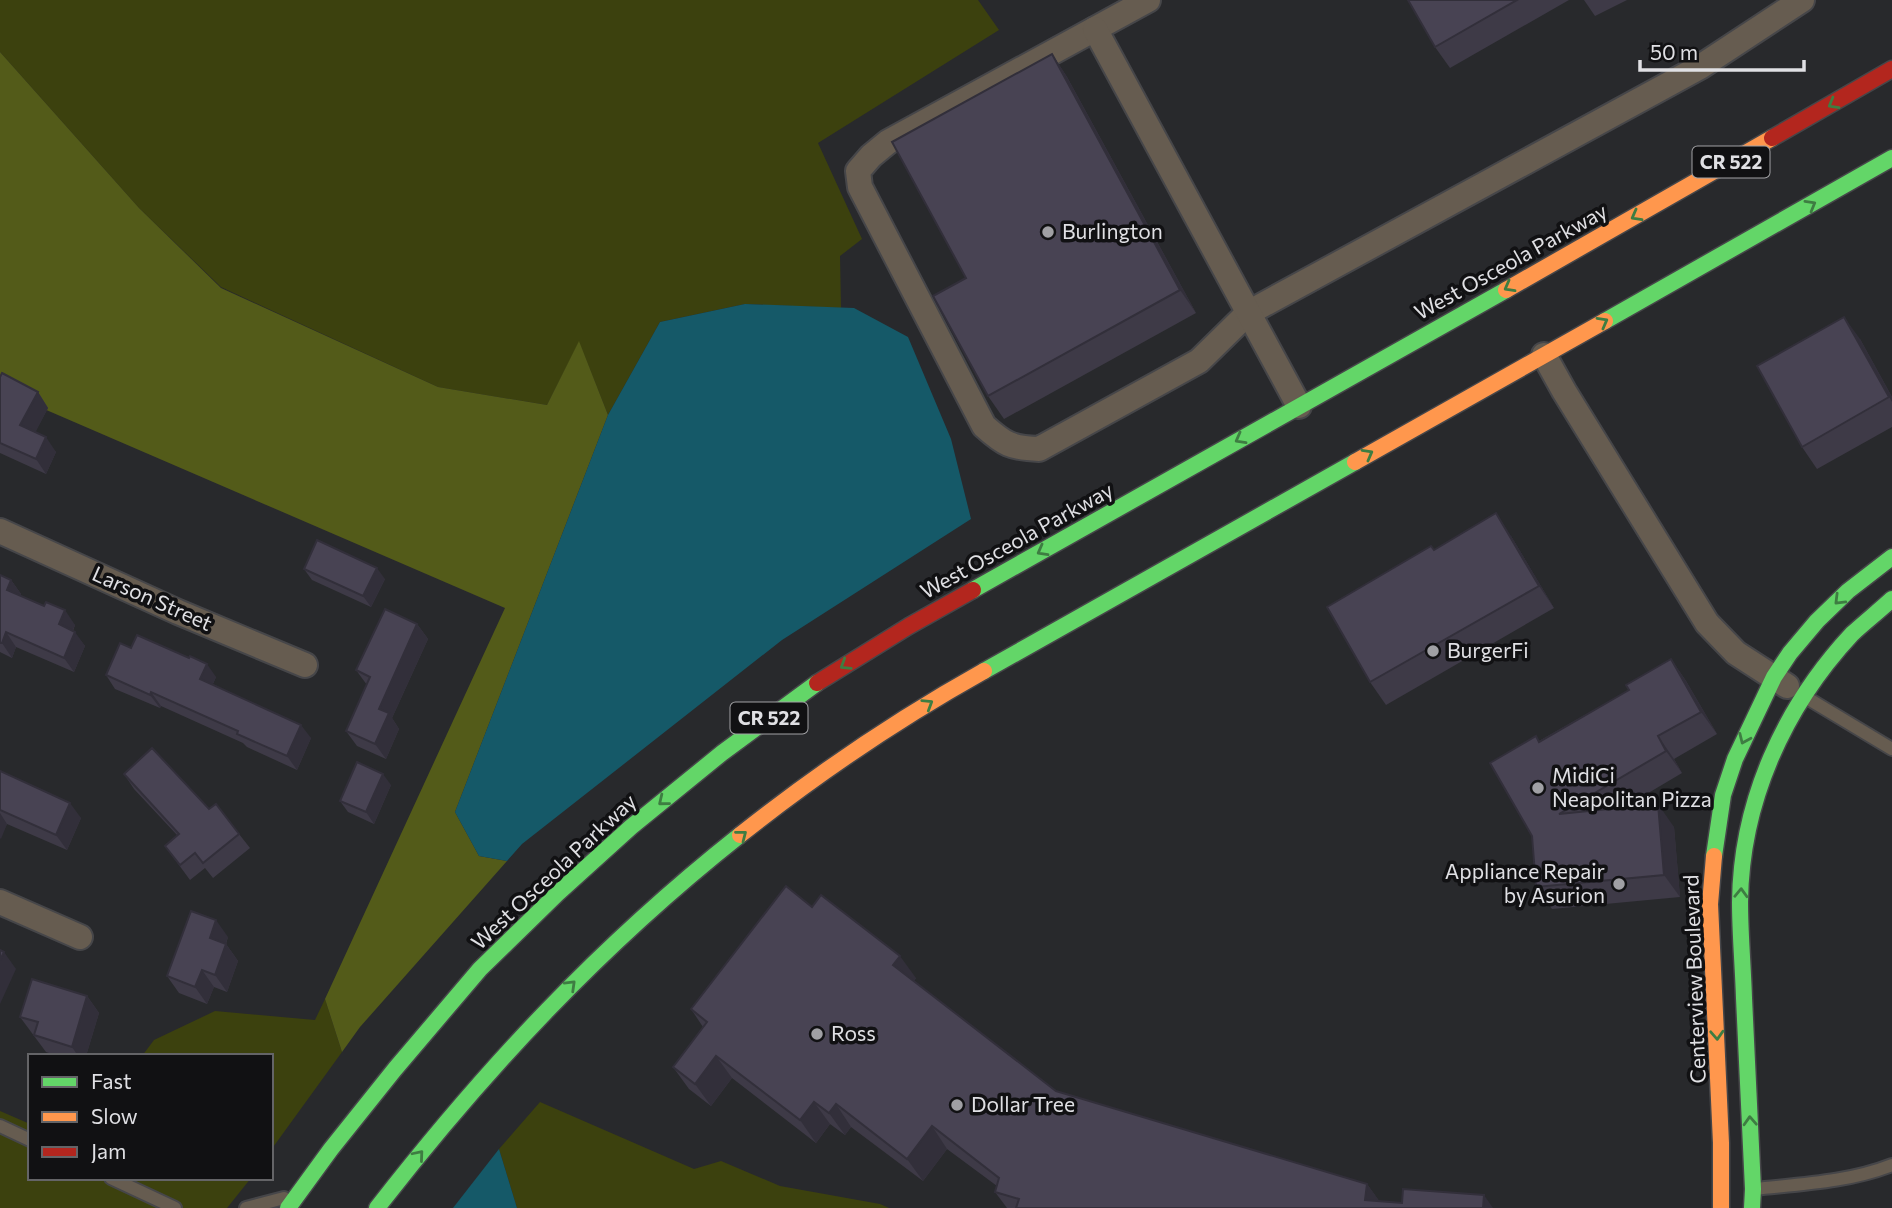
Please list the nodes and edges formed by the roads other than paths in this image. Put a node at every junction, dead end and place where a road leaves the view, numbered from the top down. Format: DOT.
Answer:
graph roads {
  1 [pos="1148,0"];
  2 [pos="1802,0"];
  3 [pos="1095,29"];
  4 [pos="1892,69"];
  5 [pos="1892,158"];
  6 [pos="1248,313"];
  7 [pos="1544,355"];
  8 [pos="1299,406"];
  9 [pos="0,531"];
  10 [pos="1892,558"];
  11 [pos="1892,599"];
  12 [pos="305,665"];
  13 [pos="1774,677"];
  14 [pos="1804,696"];
  15 [pos="1892,749"];
  16 [pos="0,902"];
  17 [pos="80,937"];
  18 [pos="0,1126"];
  19 [pos="28,1139"];
  20 [pos="1892,1165"];
  21 [pos="115,1180"];
  22 [pos="1753,1198"];
  23 [pos="1721,1200"];
  24 [pos="293,1201"];
  25 [pos="173,1208"];
  26 [pos="246,1208"];
  27 [pos="377,1208"];
  1 -- 3 [label="street"];
  2 -- 6 [label="street"];
  3 -- 6 [label="street"];
  3 -- 6 [label="street"];
  4 -- 8 [label="main road, West Osceola Parkway / CR 522, one-way"];
  7 -- 5 [label="main road, one-way"];
  6 -- 8 [label="street"];
  7 -- 13 [label="street"];
  27 -- 7 [label="main road, one-way"];
  8 -- 24 [label="main road, West Osceola Parkway / CR 522, one-way"];
  9 -- 12 [label="street, Larson Street"];
  10 -- 13 [label="main road, Centerview Boulevard, one-way"];
  11 -- 14 [label="main road"];
  13 -- 14 [label="street"];
  13 -- 23 [label="main road, Centerview Boulevard, one-way"];
  14 -- 15 [label="lane"];
  22 -- 14 [label="main road, one-way"];
  16 -- 17 [label="street"];
  18 -- 19 [label="lane"];
  20 -- 22 [label="lane"];
  21 -- 25 [label="lane"];
  22 -- 23 [label="street"];
  24 -- 26 [label="lane"];
}
